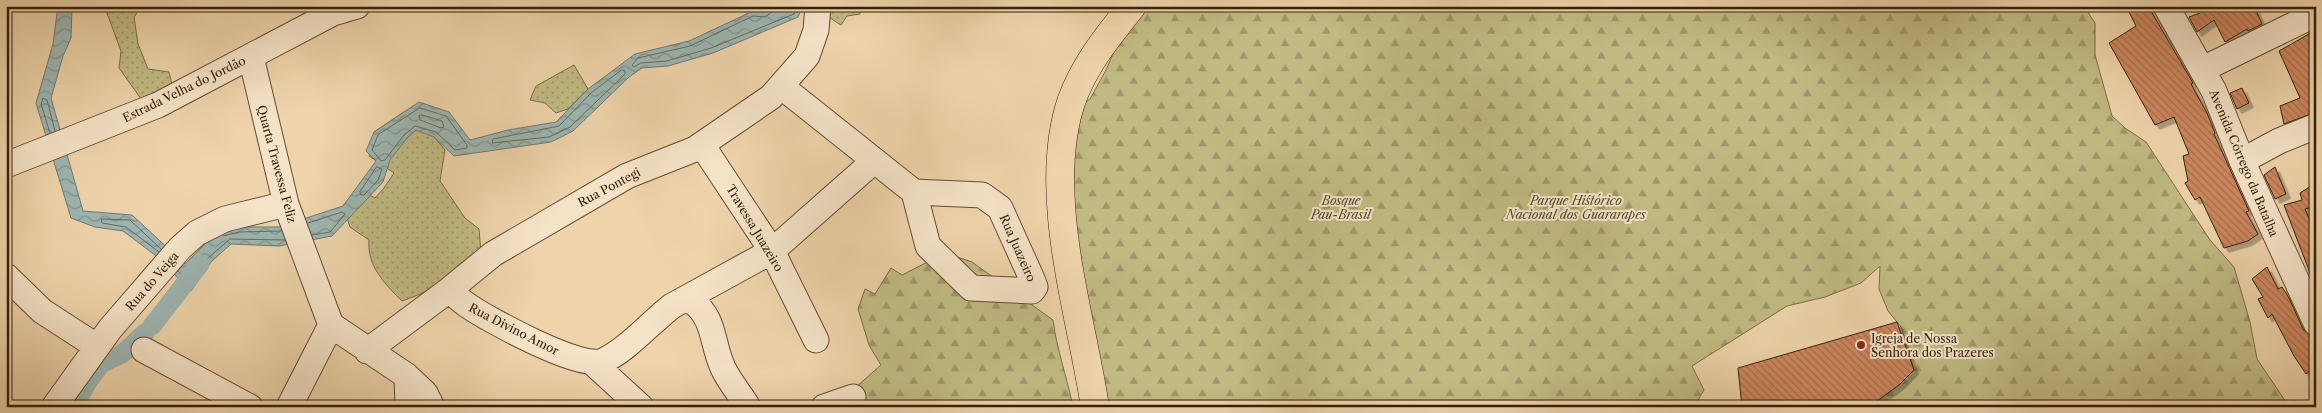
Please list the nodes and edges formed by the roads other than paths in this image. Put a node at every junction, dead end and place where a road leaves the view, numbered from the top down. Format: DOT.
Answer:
graph roads {
  1 [pos="357,6"];
  2 [pos="818,6"];
  3 [pos="1132,6"];
  4 [pos="2166,6"];
  5 [pos="2316,14"];
  6 [pos="251,57"];
  7 [pos="2203,70"];
  8 [pos="782,87"];
  9 [pos="2316,126"];
  10 [pos="702,144"];
  11 [pos="874,161"];
  12 [pos="2242,161"];
  13 [pos="6,165"];
  14 [pos="914,192"];
  15 [pos="288,211"];
  16 [pos="772,251"];
  17 [pos="6,276"];
  18 [pos="2306,280"];
  19 [pos="449,290"];
  20 [pos="681,301"];
  21 [pos="2316,323"];
  22 [pos="331,325"];
  23 [pos="816,340"];
  24 [pos="96,346"];
  25 [pos="144,350"];
  26 [pos="367,351"];
  27 [pos="593,363"];
  28 [pos="407,376"];
  29 [pos="853,398"];
  30 [pos="54,407"];
  31 [pos="250,407"];
  32 [pos="289,407"];
  33 [pos="408,407"];
  34 [pos="432,407"];
  35 [pos="641,407"];
  36 [pos="748,407"];
  37 [pos="824,407"];
  38 [pos="1095,407"];
  1 -- 6 [label="street, Estrada Velha do Jordão"];
  2 -- 8 [label="street, Rua Pontegi"];
  3 -- 38 [label="main road"];
  4 -- 7 [label="street, Avenida Córrego da Batalha"];
  5 -- 7 [label="street"];
  6 -- 13 [label="street, Estrada Velha do Jordão"];
  6 -- 15 [label="street, Quarta Travessa Feliz"];
  7 -- 12 [label="street, Avenida Córrego da Batalha"];
  8 -- 10 [label="street, Rua Pontegi"];
  8 -- 11 [label="street"];
  9 -- 12 [label="street"];
  10 -- 16 [label="street, Travessa Juazeiro"];
  10 -- 19 [label="street, Rua Pontegi"];
  11 -- 14 [label="street"];
  11 -- 16 [label="street"];
  12 -- 18 [label="street, Avenida Córrego da Batalha"];
  14 -- 14 [label="street, Rua Juazeiro"];
  15 -- 22 [label="street, Quarta Travessa Feliz"];
  15 -- 24 [label="street, Rua do Veiga"];
  16 -- 20 [label="street"];
  16 -- 23 [label="street, Travessa Juazeiro"];
  17 -- 24 [label="street"];
  18 -- 21 [label="street, Avenida Córrego da Batalha"];
  19 -- 26 [label="street, Rua Pontegi"];
  19 -- 27 [label="street, Rua Divino Amor"];
  20 -- 27 [label="street"];
  20 -- 36 [label="street"];
  22 -- 26 [label="street"];
  22 -- 32 [label="street"];
  24 -- 30 [label="street, Rua do Veiga"];
  25 -- 31 [label="street"];
  26 -- 28 [label="street"];
  27 -- 35 [label="street"];
  28 -- 33 [label="street"];
  28 -- 34 [label="street"];
  29 -- 37 [label="street"];
}
